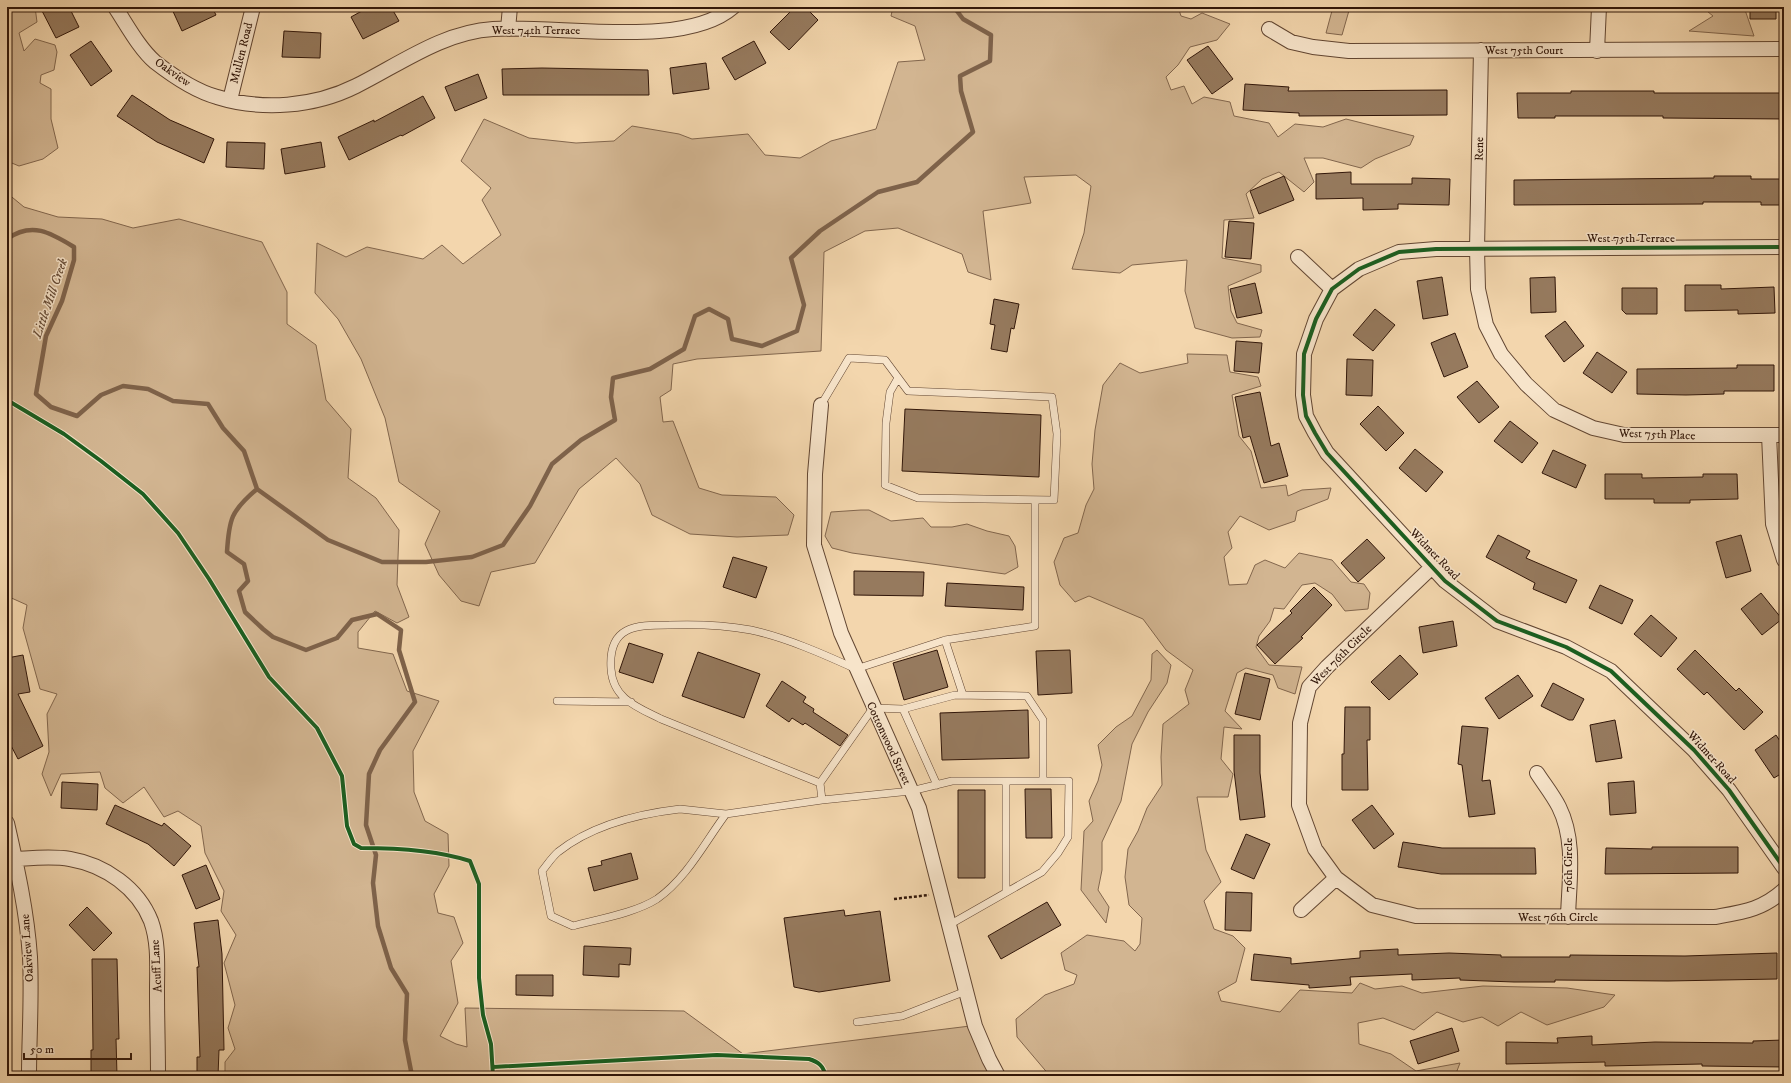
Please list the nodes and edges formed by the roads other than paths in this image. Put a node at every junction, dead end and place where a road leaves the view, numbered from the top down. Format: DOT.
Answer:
graph roads {
  1 [pos="115,7"];
  2 [pos="253,7"];
  3 [pos="510,7"];
  4 [pos="733,7"];
  5 [pos="1599,7"];
  6 [pos="508,29"];
  7 [pos="1269,29"];
  8 [pos="1482,50"];
  9 [pos="1784,50"];
  10 [pos="1598,51"];
  11 [pos="230,100"];
  12 [pos="1784,247"];
  13 [pos="1477,249"];
  14 [pos="1298,257"];
  15 [pos="1332,289"];
  16 [pos="898,378"];
  17 [pos="821,405"];
  18 [pos="1769,435"];
  19 [pos="1784,435"];
  20 [pos="1035,500"];
  21 [pos="1784,560"];
  22 [pos="1432,567"];
  23 [pos="945,640"];
  24 [pos="856,669"];
  25 [pos="963,695"];
  26 [pos="557,701"];
  27 [pos="631,702"];
  28 [pos="873,708"];
  29 [pos="903,709"];
  30 [pos="1537,773"];
  31 [pos="1006,781"];
  32 [pos="1043,781"];
  33 [pos="820,783"];
  34 [pos="937,785"];
  35 [pos="911,791"];
  36 [pos="822,800"];
  37 [pos="726,814"];
  38 [pos="7,823"];
  39 [pos="16,859"];
  40 [pos="1784,868"];
  41 [pos="1336,878"];
  42 [pos="1784,890"];
  43 [pos="1006,892"];
  44 [pos="1301,910"];
  45 [pos="1568,917"];
  46 [pos="949,925"];
  47 [pos="966,991"];
  48 [pos="857,1022"];
  49 [pos="29,1076"];
  50 [pos="158,1076"];
  51 [pos="998,1076"];
  1 -- 11 [label="street, Oakview"];
  2 -- 11 [label="street, Mullen Road"];
  3 -- 6 [label="street"];
  4 -- 6 [label="street, West 74th Terrace"];
  5 -- 10 [label="street"];
  6 -- 11 [label="street, West 74th Terrace"];
  7 -- 8 [label="street, West 75th Court"];
  8 -- 10 [label="street, West 75th Court"];
  8 -- 13 [label="street, Rene"];
  9 -- 10 [label="street, West 75th Court"];
  12 -- 13 [label="street, West 75th Terrace"];
  13 -- 15 [label="street, Widmer Road"];
  13 -- 18 [label="street, West 75th Place"];
  14 -- 15 [label="street"];
  15 -- 22 [label="street, Widmer Road"];
  16 -- 17 [label="lane"];
  16 -- 20 [label="lane"];
  16 -- 20 [label="lane"];
  17 -- 24 [label="street, Cottonwood Street"];
  18 -- 19 [label="street, West 75th Place"];
  18 -- 21 [label="street"];
  20 -- 23 [label="lane"];
  22 -- 40 [label="street, Widmer Road"];
  22 -- 41 [label="street, West 76th Circle"];
  23 -- 24 [label="lane"];
  23 -- 25 [label="lane"];
  24 -- 27 [label="lane"];
  24 -- 28 [label="street, Cottonwood Street"];
  25 -- 29 [label="lane"];
  25 -- 32 [label="lane"];
  26 -- 27 [label="lane"];
  27 -- 33 [label="lane"];
  28 -- 29 [label="lane"];
  28 -- 33 [label="lane"];
  28 -- 35 [label="street, Cottonwood Street"];
  29 -- 34 [label="lane"];
  30 -- 45 [label="street, 76th Circle"];
  31 -- 32 [label="lane"];
  31 -- 34 [label="lane"];
  31 -- 43 [label="lane"];
  32 -- 43 [label="lane"];
  33 -- 36 [label="lane"];
  34 -- 35 [label="lane"];
  35 -- 36 [label="lane"];
  35 -- 46 [label="street, Cottonwood Street"];
  36 -- 37 [label="lane"];
  37 -- 37 [label="lane"];
  38 -- 39 [label="street, Oakview Lane"];
  39 -- 49 [label="street, Oakview Lane"];
  39 -- 50 [label="street, Acuff Lane"];
  41 -- 44 [label="street"];
  41 -- 45 [label="street, West 76th Circle"];
  42 -- 45 [label="street, West 76th Circle"];
  43 -- 46 [label="lane"];
  46 -- 47 [label="street, Cottonwood Street"];
  47 -- 48 [label="lane"];
  47 -- 51 [label="street, Cottonwood Street"];
}
